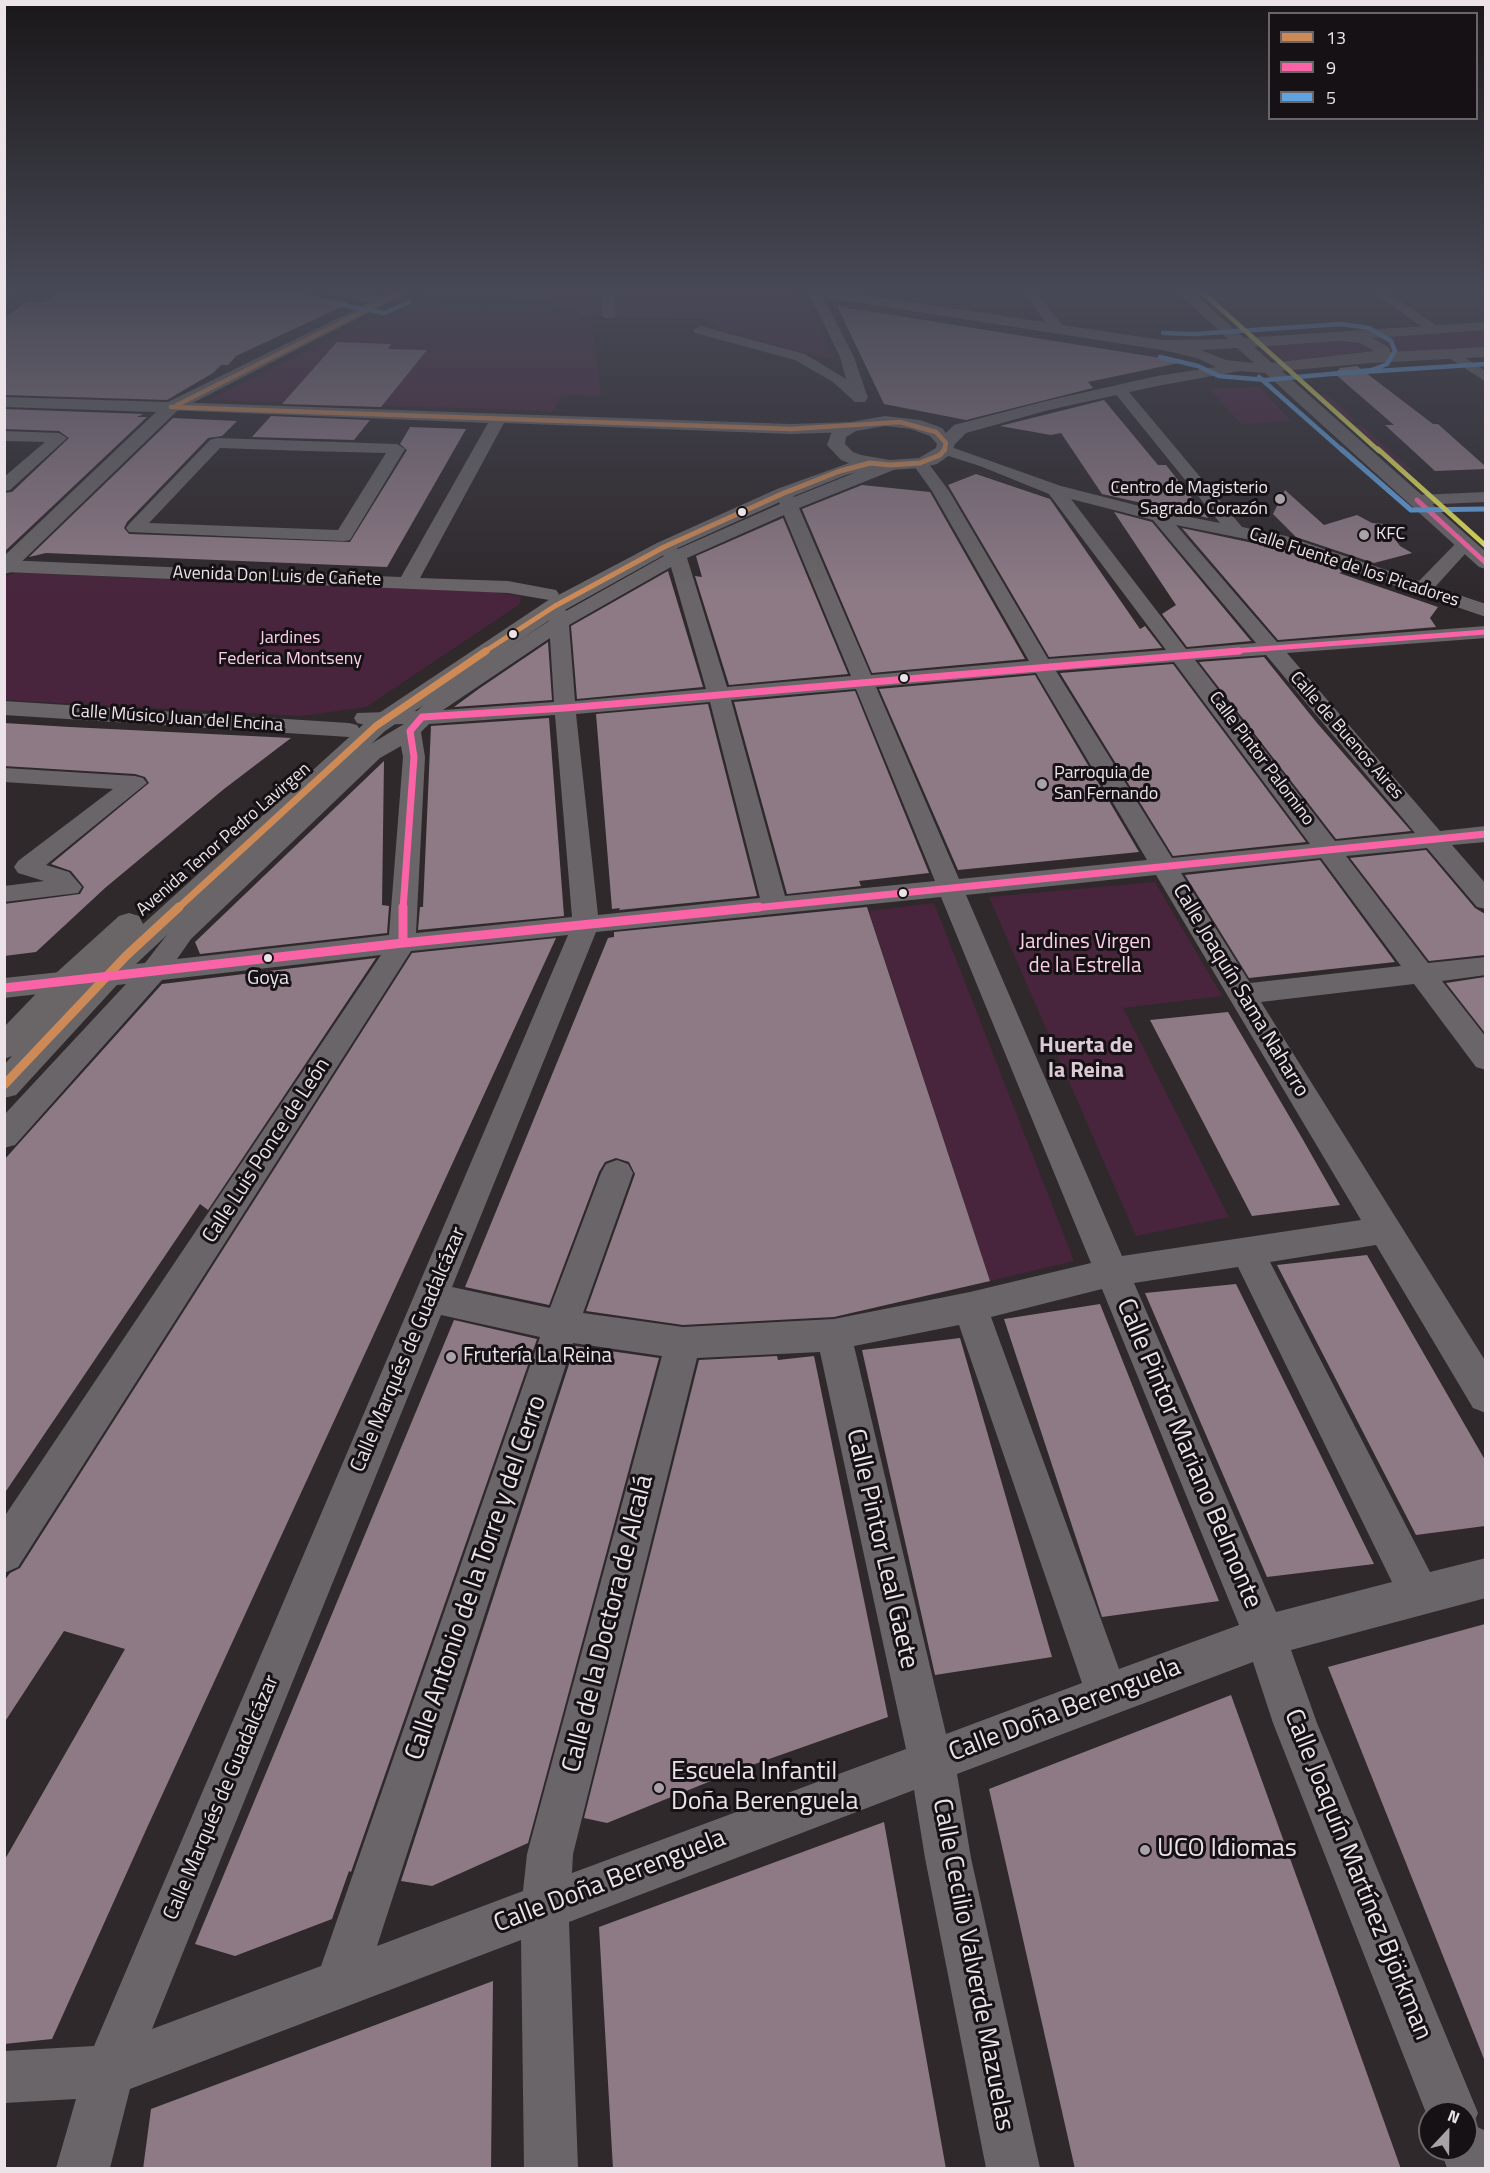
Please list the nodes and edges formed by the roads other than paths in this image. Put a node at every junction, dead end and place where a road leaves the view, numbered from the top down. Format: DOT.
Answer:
graph roads {
  1 [pos="200,392"];
  2 [pos="854,392"];
  3 [pos="858,392"];
  4 [pos="1074,392"];
  5 [pos="1105,392"];
  6 [pos="1122,392"];
  7 [pos="1295,392"];
  8 [pos="860,398"];
  9 [pos="4,402"];
  10 [pos="171,407"];
  11 [pos="499,418"];
  12 [pos="871,422"];
  13 [pos="850,427"];
  14 [pos="926,427"];
  15 [pos="792,429"];
  16 [pos="4,436"];
  17 [pos="946,447"];
  18 [pos="838,448"];
  19 [pos="920,463"];
  20 [pos="880,464"];
  21 [pos="4,486"];
  22 [pos="1055,490"];
  23 [pos="1485,497"];
  24 [pos="787,499"];
  25 [pos="1417,501"];
  26 [pos="1159,516"];
  27 [pos="1236,531"];
  28 [pos="344,536"];
  29 [pos="1465,544"];
  30 [pos="671,552"];
  31 [pos="1485,563"];
  32 [pos="5,566"];
  33 [pos="408,582"];
  34 [pos="1423,588"];
  35 [pos="554,608"];
  36 [pos="1485,611"];
  37 [pos="1485,632"];
  38 [pos="1271,649"];
  39 [pos="1182,655"];
  40 [pos="1042,666"];
  41 [pos="863,681"];
  42 [pos="718,693"];
  43 [pos="4,708"];
  44 [pos="565,708"];
  45 [pos="387,723"];
  46 [pos="4,775"];
  47 [pos="1485,834"];
  48 [pos="1434,839"];
  49 [pos="1328,849"];
  50 [pos="1164,866"];
  51 [pos="950,888"];
  52 [pos="4,894"];
  53 [pos="1485,901"];
  54 [pos="775,906"];
  55 [pos="586,924"];
  56 [pos="404,943"];
  57 [pos="1485,966"];
  58 [pos="153,972"];
  59 [pos="1421,973"];
  60 [pos="106,977"];
  61 [pos="67,981"];
  62 [pos="4,988"];
  63 [pos="1241,994"];
  64 [pos="4,1047"];
  65 [pos="1485,1059"];
  66 [pos="4,1086"];
  67 [pos="4,1136"];
  68 [pos="617,1173"];
  69 [pos="1385,1230"];
  70 [pos="1246,1250"];
  71 [pos="1113,1272"];
  72 [pos="431,1298"];
  73 [pos="969,1307"];
  74 [pos="561,1326"];
  75 [pos="834,1335"];
  76 [pos="683,1343"];
  77 [pos="1485,1396"];
  78 [pos="4,1553"];
  79 [pos="1485,1578"];
  80 [pos="1420,1595"];
  81 [pos="1265,1636"];
  82 [pos="1108,1695"];
  83 [pos="932,1762"];
  84 [pos="545,1907"];
  85 [pos="340,1983"];
  86 [pos="108,2071"];
  87 [pos="4,2077"];
  88 [pos="1447,2101"];
  89 [pos="83,2169"];
  90 [pos="551,2169"];
  91 [pos="1013,2169"];
  1 -- 10 [label="main road"];
  2 -- 8 [label="street"];
  3 -- 8 [label="street"];
  4 -- 14 [label="main road"];
  5 -- 17 [label="main road"];
  6 -- 27 [label="street"];
  7 -- 25 [label="main road"];
  8 -- 12 [label="street"];
  9 -- 10 [label="main road"];
  10 -- 11 [label="street"];
  10 -- 32 [label="main road"];
  11 -- 15 [label="street"];
  11 -- 33 [label="street"];
  12 -- 13 [label="main road"];
  12 -- 14 [label="main road"];
  13 -- 15 [label="street"];
  13 -- 18 [label="main road, Avenida Tenor Pedro Lavirgen"];
  14 -- 17 [label="main road"];
  15 -- 18 [label="street"];
  16 -- 21 [label="street"];
  17 -- 19 [label="main road"];
  17 -- 22 [label="street, Calle Fuente de los Picadores"];
  18 -- 20 [label="main road"];
  18 -- 35 [label="main road, Avenida Tenor Pedro Lavirgen"];
  19 -- 20 [label="main road"];
  19 -- 40 [label="street, Calle Joaquín Sama Naharro"];
  20 -- 24 [label="main road, Avenida Tenor Pedro Lavirgen"];
  22 -- 26 [label="street, Calle Fuente de los Picadores"];
  22 -- 39 [label="street, Calle Pintor Palomino"];
  23 -- 25 [label="street"];
  24 -- 30 [label="main road, Avenida Tenor Pedro Lavirgen"];
  24 -- 41 [label="street, Calle Pintor Mariano Belmonte"];
  25 -- 29 [label="main road"];
  26 -- 27 [label="street, Calle Fuente de los Picadores"];
  26 -- 38 [label="street, Calle de Buenos Aires"];
  27 -- 34 [label="street, Calle Fuente de los Picadores"];
  28 -- 28 [label="street"];
  29 -- 31 [label="main road"];
  29 -- 34 [label="street"];
  30 -- 35 [label="main road, Avenida Tenor Pedro Lavirgen"];
  30 -- 42 [label="street"];
  32 -- 33 [label="street, Avenida Don Luis de Cañete"];
  33 -- 35 [label="street, Avenida Don Luis de Cañete"];
  34 -- 36 [label="street, Calle Fuente de los Picadores"];
  35 -- 44 [label="street, Calle Marqués de Guadalcázar"];
  35 -- 45 [label="street, Avenida Tenor Pedro Lavirgen"];
  35 -- 45 [label="main road, Avenida Tenor Pedro Lavirgen"];
  37 -- 38 [label="street, Calle Músico Juan del Encina"];
  38 -- 39 [label="street, Calle Músico Juan del Encina"];
  38 -- 48 [label="street, Calle de Buenos Aires"];
  39 -- 40 [label="street, Calle Músico Juan del Encina"];
  39 -- 49 [label="street, Calle Pintor Palomino"];
  40 -- 41 [label="street, Calle Músico Juan del Encina"];
  40 -- 50 [label="street, Calle Joaquín Sama Naharro"];
  41 -- 42 [label="street, Calle Músico Juan del Encina"];
  41 -- 51 [label="street, Calle Pintor Mariano Belmonte"];
  42 -- 44 [label="street, Calle Músico Juan del Encina"];
  42 -- 54 [label="street"];
  43 -- 45 [label="street, Calle Músico Juan del Encina"];
  44 -- 45 [label="street, Calle Músico Juan del Encina"];
  44 -- 55 [label="street, Calle Marqués de Guadalcázar"];
  45 -- 56 [label="street"];
  45 -- 58 [label="street"];
  45 -- 60 [label="main road, Avenida Tenor Pedro Lavirgen"];
  45 -- 61 [label="main road, Avenida Tenor Pedro Lavirgen"];
  46 -- 52 [label="street"];
  47 -- 48 [label="street"];
  48 -- 49 [label="street"];
  48 -- 53 [label="street, Calle de Buenos Aires"];
  49 -- 50 [label="street"];
  49 -- 59 [label="street, Calle Pintor Palomino"];
  50 -- 51 [label="street"];
  50 -- 63 [label="street, Calle Joaquín Sama Naharro"];
  51 -- 54 [label="street"];
  51 -- 71 [label="street, Calle Pintor Mariano Belmonte"];
  54 -- 55 [label="street"];
  55 -- 56 [label="street"];
  55 -- 72 [label="street, Calle Marqués de Guadalcázar"];
  56 -- 58 [label="street"];
  56 -- 78 [label="street, Calle Luis Ponce de León"];
  57 -- 59 [label="street"];
  58 -- 60 [label="street"];
  58 -- 67 [label="street"];
  59 -- 63 [label="street"];
  59 -- 65 [label="street, Calle Pintor Palomino"];
  60 -- 61 [label="street"];
  60 -- 66 [label="main road, Avenida Tenor Pedro Lavirgen"];
  61 -- 62 [label="street"];
  61 -- 64 [label="main road, Avenida Tenor Pedro Lavirgen"];
  63 -- 69 [label="street, Calle Joaquín Sama Naharro"];
  68 -- 74 [label="street, Calle Antonio de la Torre y del Cerro"];
  69 -- 70 [label="street"];
  69 -- 77 [label="street, Calle Joaquín Sama Naharro"];
  70 -- 71 [label="street"];
  70 -- 80 [label="street"];
  71 -- 73 [label="street"];
  71 -- 81 [label="street, Calle Pintor Mariano Belmonte"];
  72 -- 74 [label="street"];
  72 -- 86 [label="street, Calle Marqués de Guadalcázar"];
  73 -- 75 [label="street"];
  73 -- 82 [label="street"];
  74 -- 76 [label="street"];
  74 -- 85 [label="street, Calle Antonio de la Torre y del Cerro"];
  75 -- 76 [label="street"];
  75 -- 83 [label="street, Calle Pintor Leal Gaete"];
  76 -- 84 [label="street, Calle de la Doctora de Alcalá"];
  79 -- 80 [label="street, Calle Doña Berenguela"];
  80 -- 81 [label="street, Calle Doña Berenguela"];
  81 -- 82 [label="street, Calle Doña Berenguela"];
  81 -- 88 [label="street, Calle Joaquín Martínez Björkman"];
  82 -- 83 [label="street, Calle Doña Berenguela"];
  83 -- 84 [label="street, Calle Doña Berenguela"];
  83 -- 91 [label="street, Calle Cecilio Valverde Mazuelas"];
  84 -- 85 [label="street, Calle Doña Berenguela"];
  84 -- 90 [label="street, Calle de la Doctora de Alcalá"];
  85 -- 86 [label="street, Calle Doña Berenguela"];
  86 -- 87 [label="street, Calle Doña Berenguela"];
  86 -- 89 [label="street, Calle Marqués de Guadalcázar"];
}
